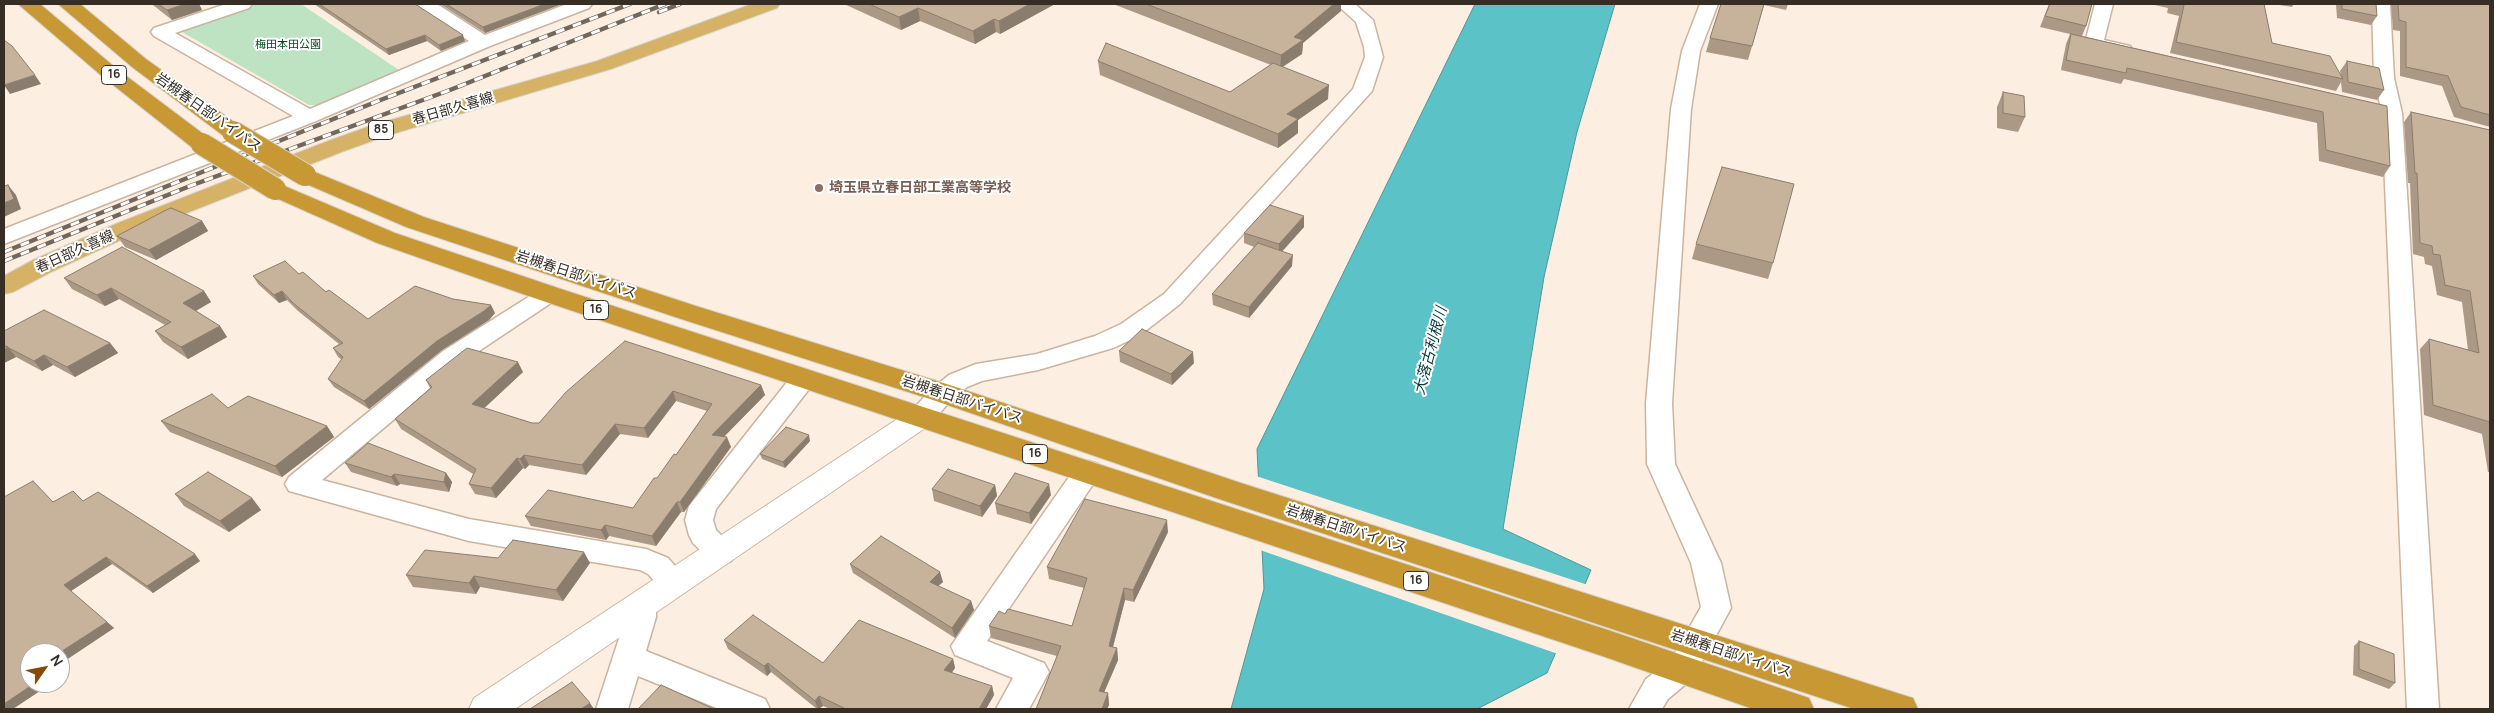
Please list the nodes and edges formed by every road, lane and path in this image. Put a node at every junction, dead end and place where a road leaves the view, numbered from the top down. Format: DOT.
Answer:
graph roads {
  1 [pos="28,4"];
  2 [pos="68,4"];
  3 [pos="243,4"];
  4 [pos="425,4"];
  5 [pos="583,4"];
  6 [pos="770,4"];
  7 [pos="1345,4"];
  8 [pos="1709,4"];
  9 [pos="2104,4"];
  10 [pos="2381,4"];
  11 [pos="483,42"];
  12 [pos="2142,54"];
  13 [pos="309,117"];
  14 [pos="4,237"];
  15 [pos="4,286"];
  16 [pos="549,294"];
  17 [pos="804,378"];
  18 [pos="943,394"];
  19 [pos="922,418"];
  20 [pos="1088,471"];
  21 [pos="1226,504"];
  22 [pos="721,553"];
  23 [pos="674,584"];
  24 [pos="641,606"];
  25 [pos="1690,656"];
  26 [pos="629,658"];
  27 [pos="487,709"];
  28 [pos="612,709"];
  29 [pos="754,709"];
  30 [pos="1012,709"];
  31 [pos="1645,709"];
  32 [pos="1796,709"];
  33 [pos="1900,709"];
  34 [pos="2423,709"];
  1 -- 16 [label="highway, 岩槻春日部バイパス / 16, bridge"];
  2 -- 18 [label="highway, 岩槻春日部バイパス / 16, bridge"];
  3 -- 13 [label="street"];
  4 -- 11 [label="street"];
  5 -- 11 [label="street"];
  6 -- 15 [label="main road, 春日部久喜線 / 85"];
  7 -- 18 [label="street"];
  8 -- 25 [label="street"];
  9 -- 12 [label="street"];
  10 -- 34 [label="street"];
  11 -- 13 [label="street"];
  13 -- 14 [label="street"];
  16 -- 17 [label="highway, 岩槻春日部バイパス / 16"];
  16 -- 23 [label="street"];
  17 -- 19 [label="highway, 岩槻春日部バイパス / 16"];
  17 -- 22 [label="street"];
  18 -- 19 [label="street"];
  18 -- 21 [label="highway, 岩槻春日部バイパス / 16"];
  19 -- 20 [label="highway, 岩槻春日部バイパス / 16"];
  19 -- 22 [label="street"];
  20 -- 21 [label="highway, 岩槻春日部バイパス / 16"];
  20 -- 30 [label="street"];
  21 -- 25 [label="highway, 岩槻春日部バイパス / 16"];
  22 -- 23 [label="street"];
  23 -- 24 [label="street"];
  24 -- 26 [label="street"];
  24 -- 27 [label="street"];
  25 -- 31 [label="street"];
  25 -- 32 [label="highway, 岩槻春日部バイパス / 16"];
  25 -- 33 [label="highway, 岩槻春日部バイパス / 16"];
  26 -- 28 [label="street"];
  26 -- 29 [label="street"];
}
